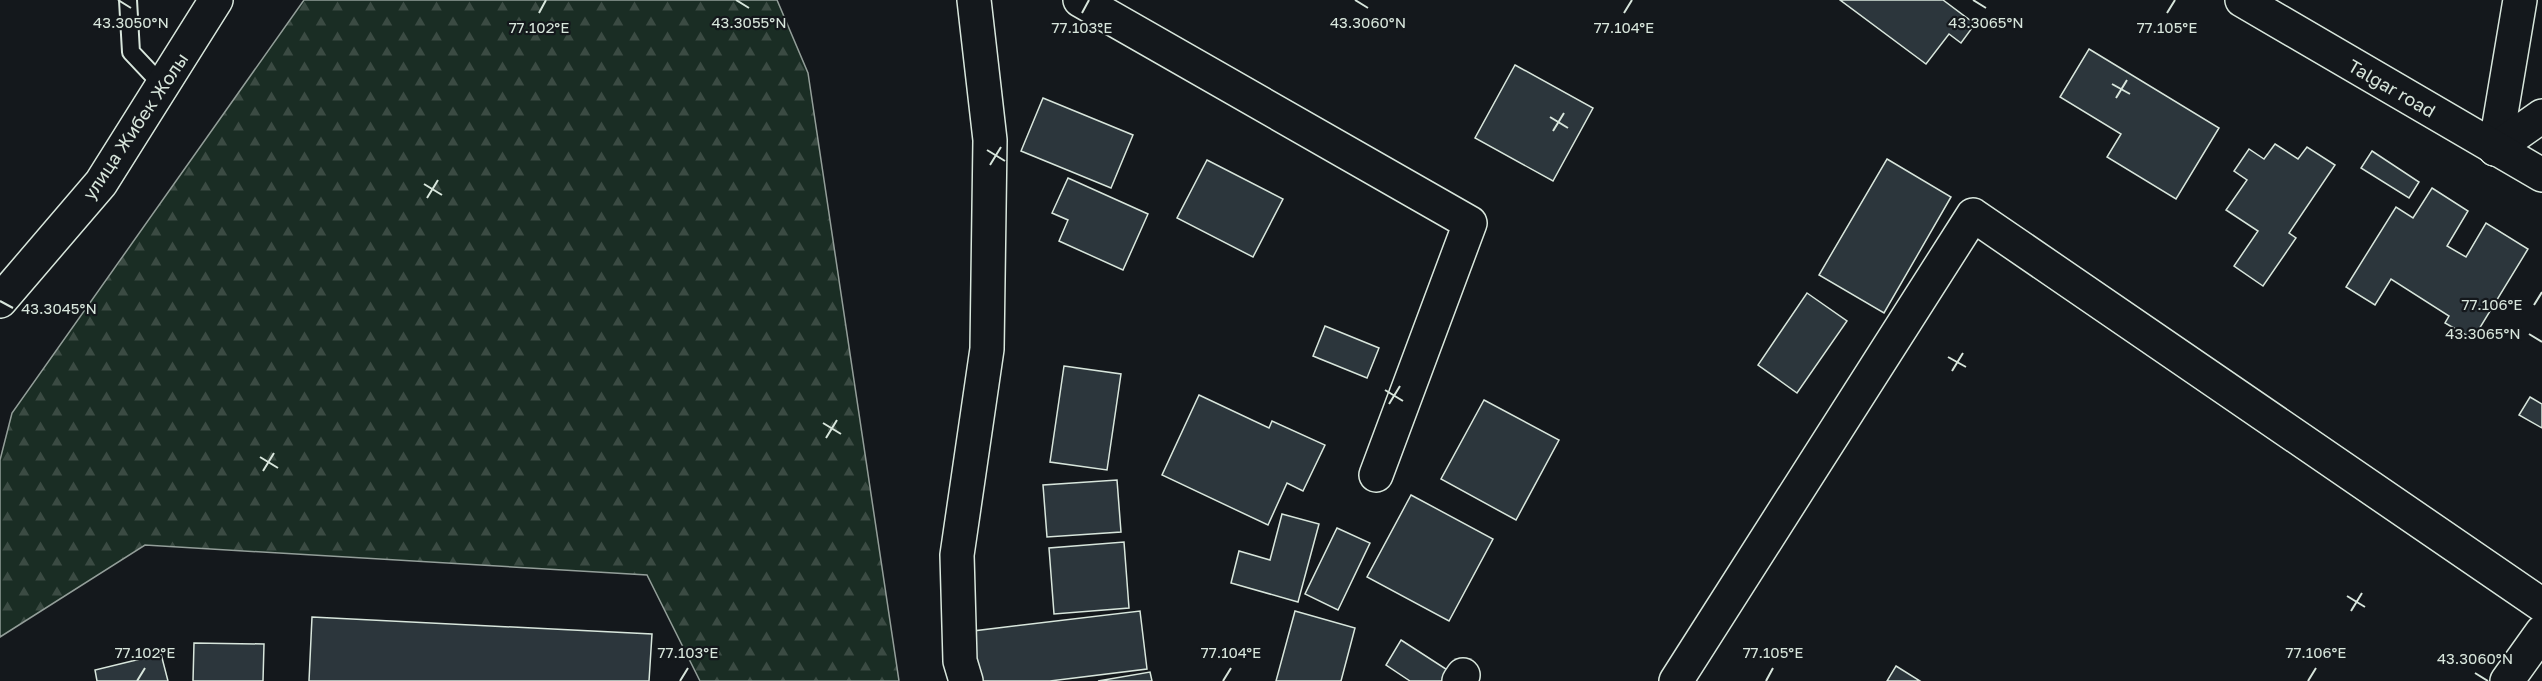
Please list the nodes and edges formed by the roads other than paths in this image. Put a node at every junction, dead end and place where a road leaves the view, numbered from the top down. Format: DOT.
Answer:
graph roads {
  1 [pos="128,0"];
  2 [pos="216,0"];
  3 [pos="974,0"];
  4 [pos="1080,0"];
  5 [pos="2242,0"];
  6 [pos="2520,0"];
  7 [pos="163,86"];
  8 [pos="2542,116"];
  9 [pos="2495,149"];
  10 [pos="2542,175"];
  11 [pos="0,301"];
  12 [pos="1376,475"];
  13 [pos="2542,605"];
  14 [pos="2542,632"];
  15 [pos="966,681"];
  16 [pos="1676,681"];
  17 [pos="2507,681"];
  1 -- 7 [label="lane"];
  2 -- 7 [label="street, улица Жибек Жолы"];
  3 -- 15 [label="street"];
  4 -- 12 [label="street"];
  5 -- 9 [label="street, Talgar road"];
  6 -- 9 [label="street"];
  7 -- 11 [label="street, улица Жибек Жолы"];
  8 -- 9 [label="street"];
  9 -- 10 [label="street, Talgar road"];
  13 -- 16 [label="street"];
  14 -- 17 [label="street"];
}
